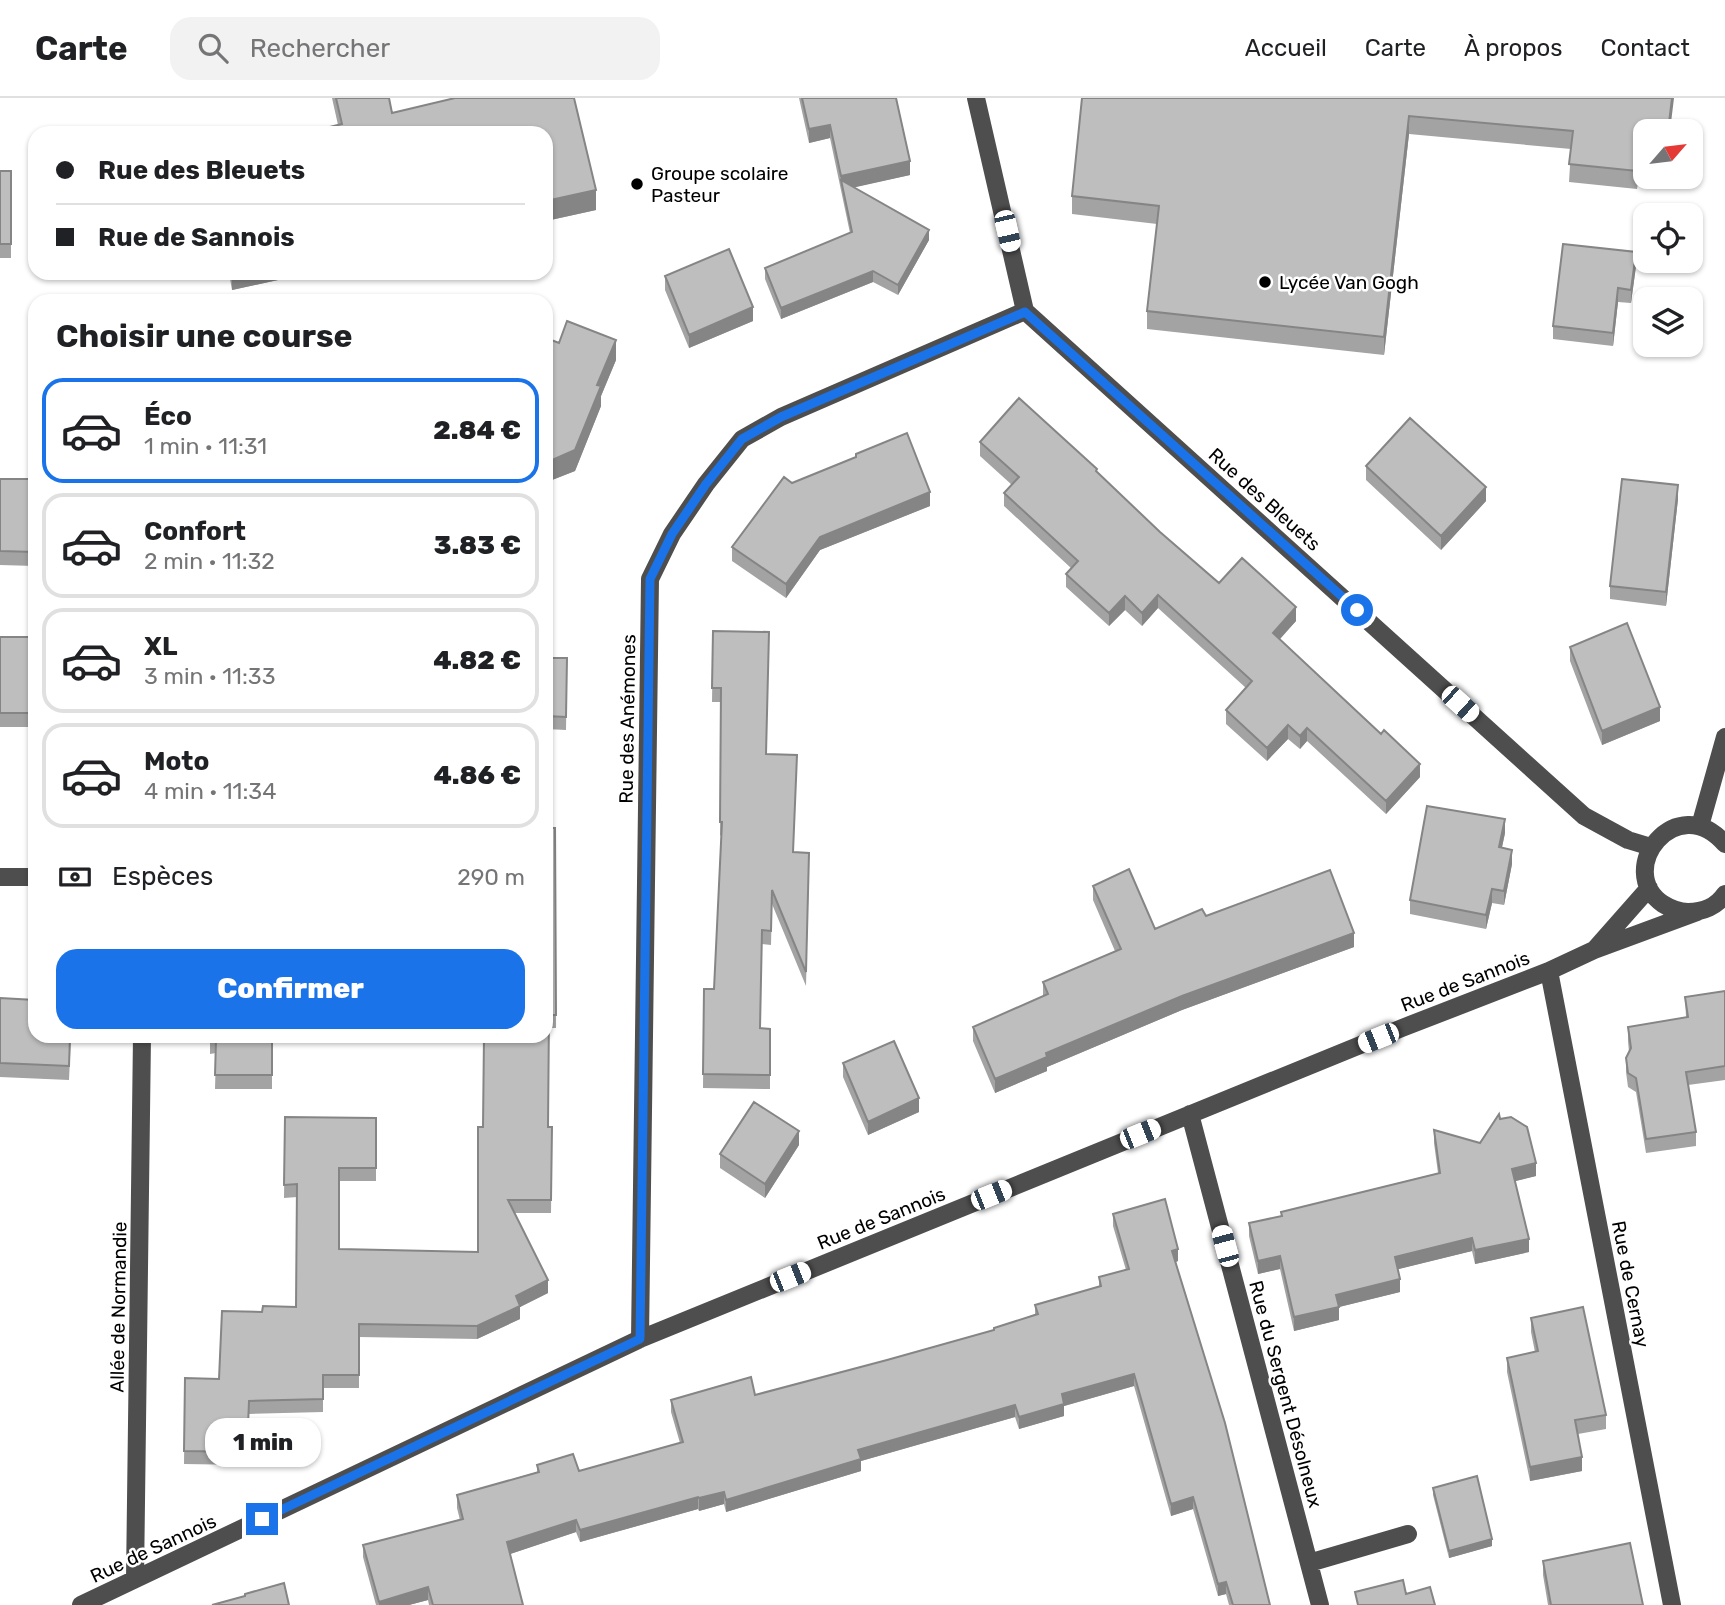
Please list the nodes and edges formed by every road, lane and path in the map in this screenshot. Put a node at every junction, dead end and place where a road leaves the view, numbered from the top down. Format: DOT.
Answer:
graph roads {
  1 [pos="976,98"];
  2 [pos="1025,312"];
  3 [pos="1725,737"];
  4 [pos="1700,826"];
  5 [pos="1722,840"];
  6 [pos="1651,847"];
  7 [pos="0,877"];
  8 [pos="28,877"];
  9 [pos="1649,888"];
  10 [pos="1724,897"];
  11 [pos="1697,912"];
  12 [pos="1594,950"];
  13 [pos="1549,971"];
  14 [pos="142,1043"];
  15 [pos="1190,1114"];
  16 [pos="640,1339"];
  17 [pos="1409,1534"];
  18 [pos="1309,1563"];
  19 [pos="135,1579"];
  20 [pos="106,1600"];
  21 [pos="81,1605"];
  22 [pos="1320,1605"];
  23 [pos="1672,1605"];
  1 -- 2 [label="street"];
  2 -- 6 [label="street, Rue des Bleuets"];
  2 -- 16 [label="street, Rue des Anémones"];
  3 -- 4 [label="street"];
  4 -- 5 [label="street"];
  4 -- 6 [label="street"];
  6 -- 9 [label="street"];
  7 -- 8 [label="street"];
  9 -- 11 [label="street"];
  9 -- 12 [label="street, Rue de Sannois"];
  10 -- 11 [label="street, Rue de Sannois"];
  11 -- 12 [label="street, Rue de Sannois"];
  12 -- 13 [label="street, Rue de Sannois"];
  13 -- 15 [label="street, Rue de Sannois"];
  13 -- 23 [label="street, Rue de Cernay"];
  14 -- 19 [label="street, Allée de Normandie"];
  15 -- 16 [label="street, Rue de Sannois"];
  15 -- 18 [label="street, Rue du Sergent Désolneux"];
  16 -- 19 [label="street, Rue de Sannois"];
  17 -- 18 [label="street"];
  18 -- 22 [label="street, Rue du Sergent Désolneux"];
  19 -- 20 [label="street, Rue de Sannois"];
  20 -- 21 [label="street, Rue de Sannois"];
}
